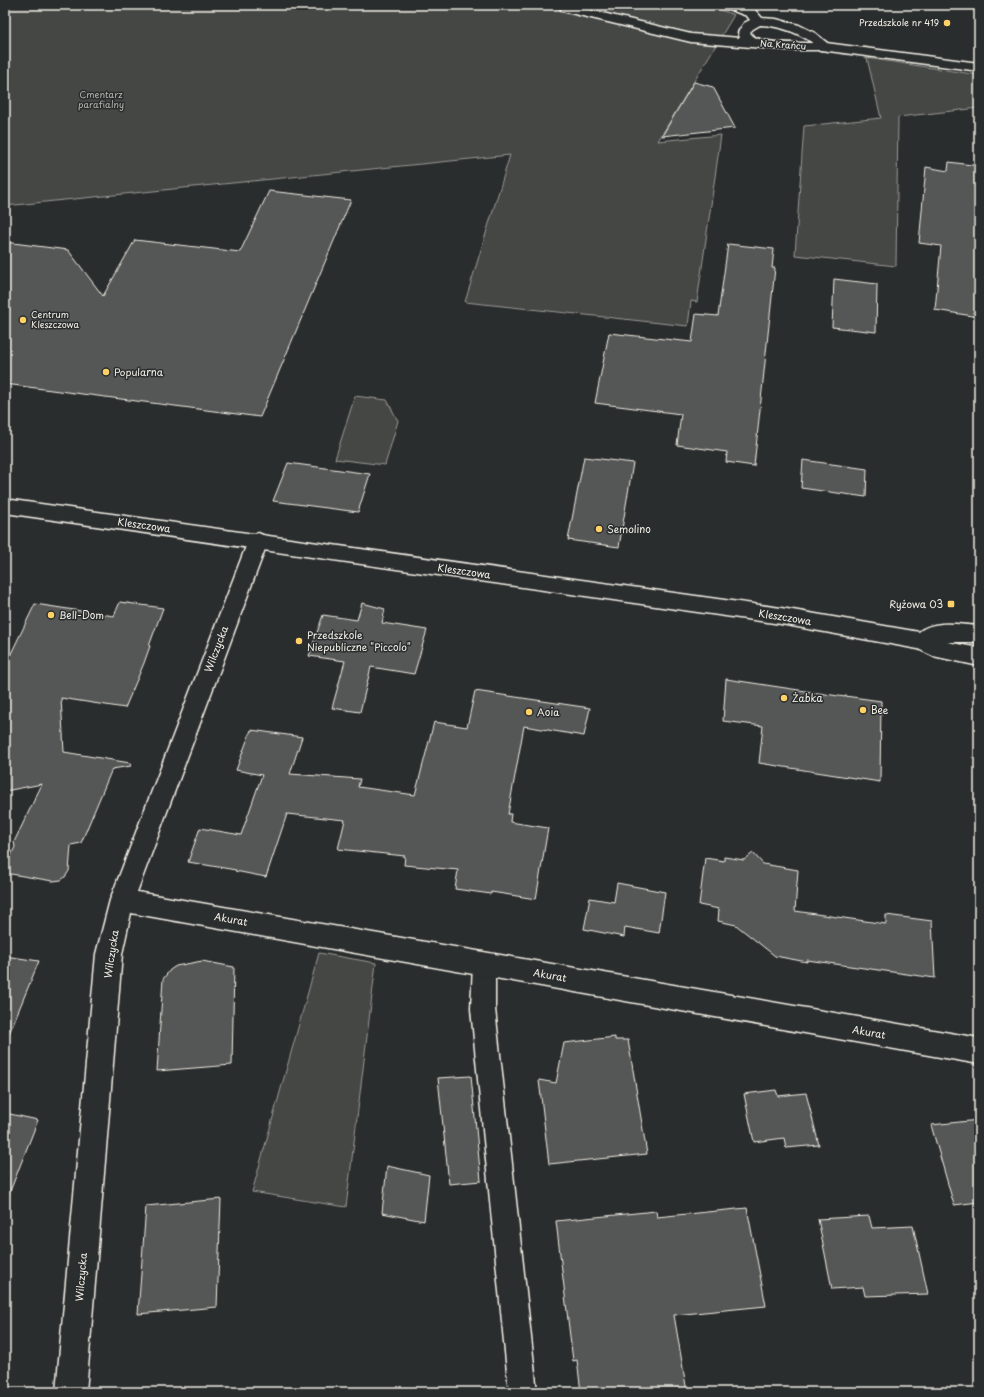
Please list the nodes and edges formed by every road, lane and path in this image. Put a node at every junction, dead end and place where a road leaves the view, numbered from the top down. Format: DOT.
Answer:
graph roads {
  1 [pos="729,5"];
  2 [pos="566,8"];
  3 [pos="758,21"];
  4 [pos="755,43"];
  5 [pos="826,47"];
  6 [pos="979,67"];
  7 [pos="5,506"];
  8 [pos="258,541"];
  9 [pos="979,634"];
  10 [pos="923,641"];
  11 [pos="979,658"];
  12 [pos="122,900"];
  13 [pos="484,964"];
  14 [pos="979,1051"];
  15 [pos="72,1392"];
  16 [pos="523,1392"];
  1 -- 3 [label="lane"];
  2 -- 4 [label="lane"];
  3 -- 4 [label="lane, Na Krańcu"];
  3 -- 5 [label="lane, Na Krańcu"];
  4 -- 5 [label="lane, Na Krańcu"];
  5 -- 6 [label="street, Na Krańcu"];
  7 -- 8 [label="street, Kleszczowa"];
  8 -- 10 [label="street, Kleszczowa"];
  8 -- 12 [label="street, Wilczycka"];
  9 -- 10 [label="street"];
  10 -- 11 [label="street, Kleszczowa"];
  12 -- 13 [label="street, Akurat"];
  12 -- 15 [label="street, Wilczycka"];
  13 -- 14 [label="street, Akurat"];
  13 -- 16 [label="lane"];
}
